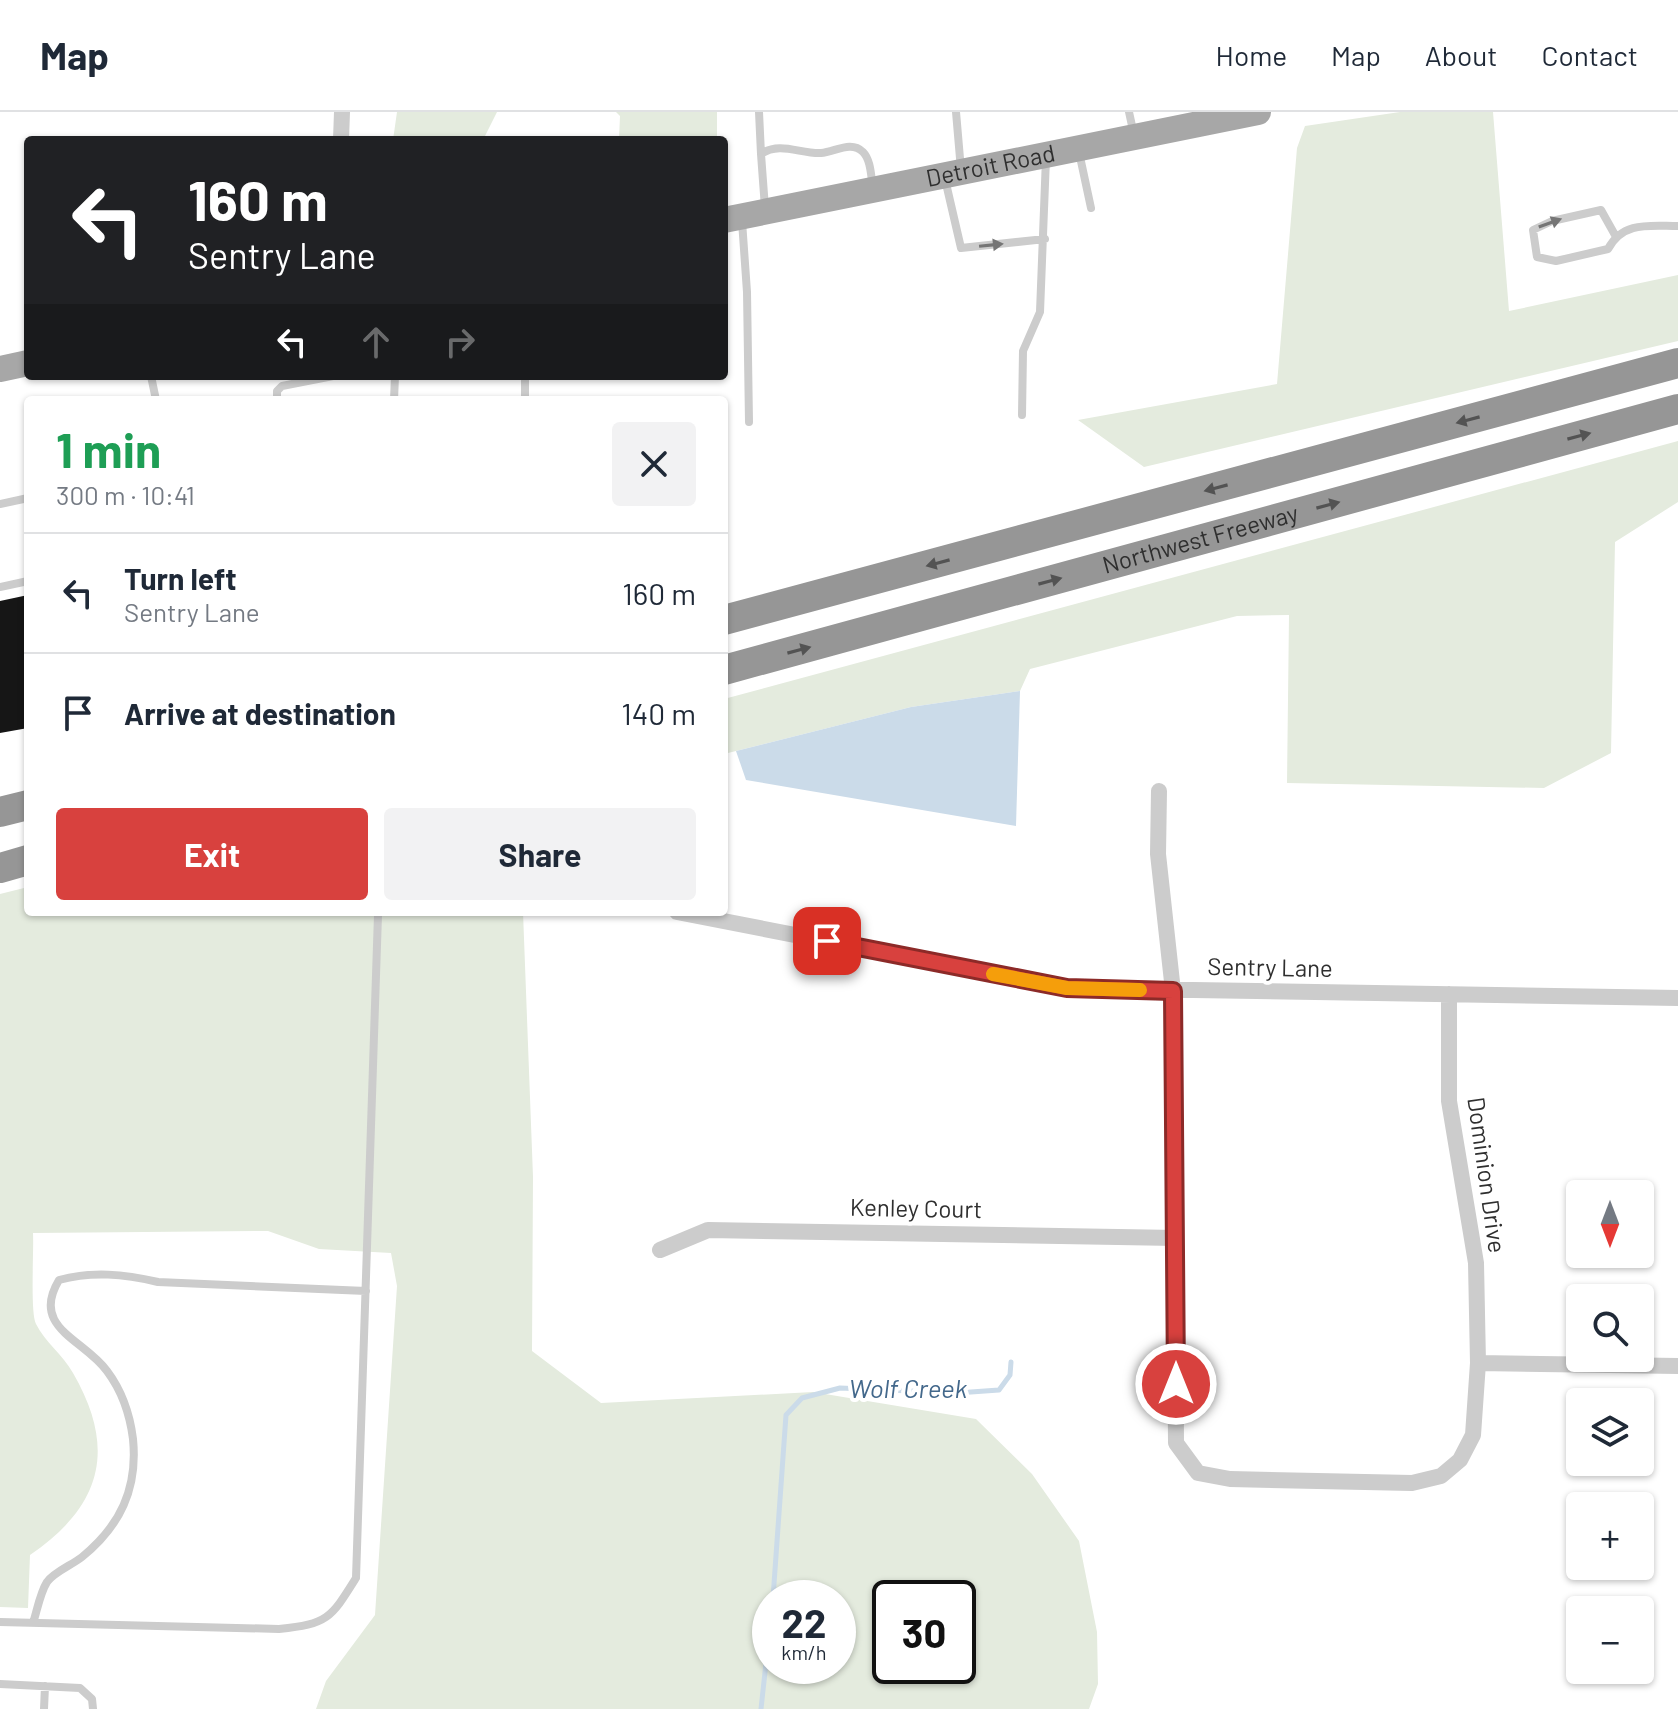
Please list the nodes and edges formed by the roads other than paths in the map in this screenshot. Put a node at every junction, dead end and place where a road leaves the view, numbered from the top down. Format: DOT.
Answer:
graph roads {
  1 [pos="342,112"];
  2 [pos="759,112"];
  3 [pos="956,112"];
  4 [pos="1256,112"];
  5 [pos="1132,124"];
  6 [pos="341,136"];
  7 [pos="1078,147"];
  8 [pos="1047,153"];
  9 [pos="761,154"];
  10 [pos="952,172"];
  11 [pos="873,189"];
  12 [pos="1091,208"];
  13 [pos="744,216"];
  14 [pos="1678,226"];
  15 [pos="1615,235"];
  16 [pos="1045,239"];
  17 [pos="1678,363"];
  18 [pos="24,364"];
  19 [pos="0,369"];
  20 [pos="313,380"];
  21 [pos="277,396"];
  22 [pos="1678,409"];
  23 [pos="1022,415"];
  24 [pos="749,422"];
  25 [pos="24,499"];
  26 [pos="0,504"];
  27 [pos="24,582"];
  28 [pos="0,587"];
  29 [pos="728,619"];
  30 [pos="728,669"];
  31 [pos="1159,791"];
  32 [pos="24,806"];
  33 [pos="0,812"];
  34 [pos="24,861"];
  35 [pos="0,868"];
  36 [pos="378,916"];
  37 [pos="698,916"];
  38 [pos="1173,991"];
  39 [pos="1449,994"];
  40 [pos="1678,998"];
  41 [pos="1176,1238"];
  42 [pos="660,1250"];
  43 [pos="366,1291"];
  44 [pos="1478,1363"];
  45 [pos="1678,1366"];
  46 [pos="0,1622"];
  47 [pos="33,1623"];
  48 [pos="0,1684"];
  49 [pos="45,1686"];
  50 [pos="44,1709"];
  51 [pos="93,1709"];
  1 -- 6 [label="street"];
  2 -- 9 [label="lane"];
  3 -- 10 [label="lane"];
  4 -- 5 [label="main road, Detroit Road"];
  5 -- 7 [label="main road, Detroit Road"];
  7 -- 8 [label="main road, Detroit Road"];
  7 -- 12 [label="lane"];
  8 -- 10 [label="main road, Detroit Road"];
  8 -- 16 [label="lane"];
  9 -- 11 [label="lane"];
  9 -- 13 [label="lane"];
  10 -- 11 [label="main road, Detroit Road"];
  10 -- 16 [label="lane, one-way"];
  11 -- 13 [label="main road, Detroit Road"];
  13 -- 24 [label="lane"];
  14 -- 15 [label="lane"];
  15 -- 15 [label="lane, one-way"];
  16 -- 23 [label="lane"];
  17 -- 29 [label="highway, Northwest Freeway, one-way"];
  18 -- 19 [label="main road"];
  20 -- 21 [label="lane"];
  30 -- 22 [label="highway, Northwest Freeway, one-way"];
  25 -- 26 [label="lane"];
  27 -- 28 [label="lane"];
  31 -- 38 [label="street"];
  32 -- 33 [label="highway"];
  34 -- 35 [label="highway"];
  36 -- 43 [label="lane"];
  37 -- 38 [label="street, Sentry Lane"];
  38 -- 39 [label="street, Sentry Lane"];
  38 -- 41 [label="street"];
  39 -- 40 [label="street, Sentry Lane"];
  39 -- 44 [label="street, Dominion Drive"];
  41 -- 42 [label="street, Kenley Court"];
  41 -- 44 [label="street, Dominion Drive"];
  43 -- 47 [label="lane"];
  43 -- 47 [label="lane"];
  44 -- 45 [label="street"];
  46 -- 47 [label="lane"];
  48 -- 49 [label="lane"];
  49 -- 50 [label="lane"];
  49 -- 51 [label="lane"];
}
